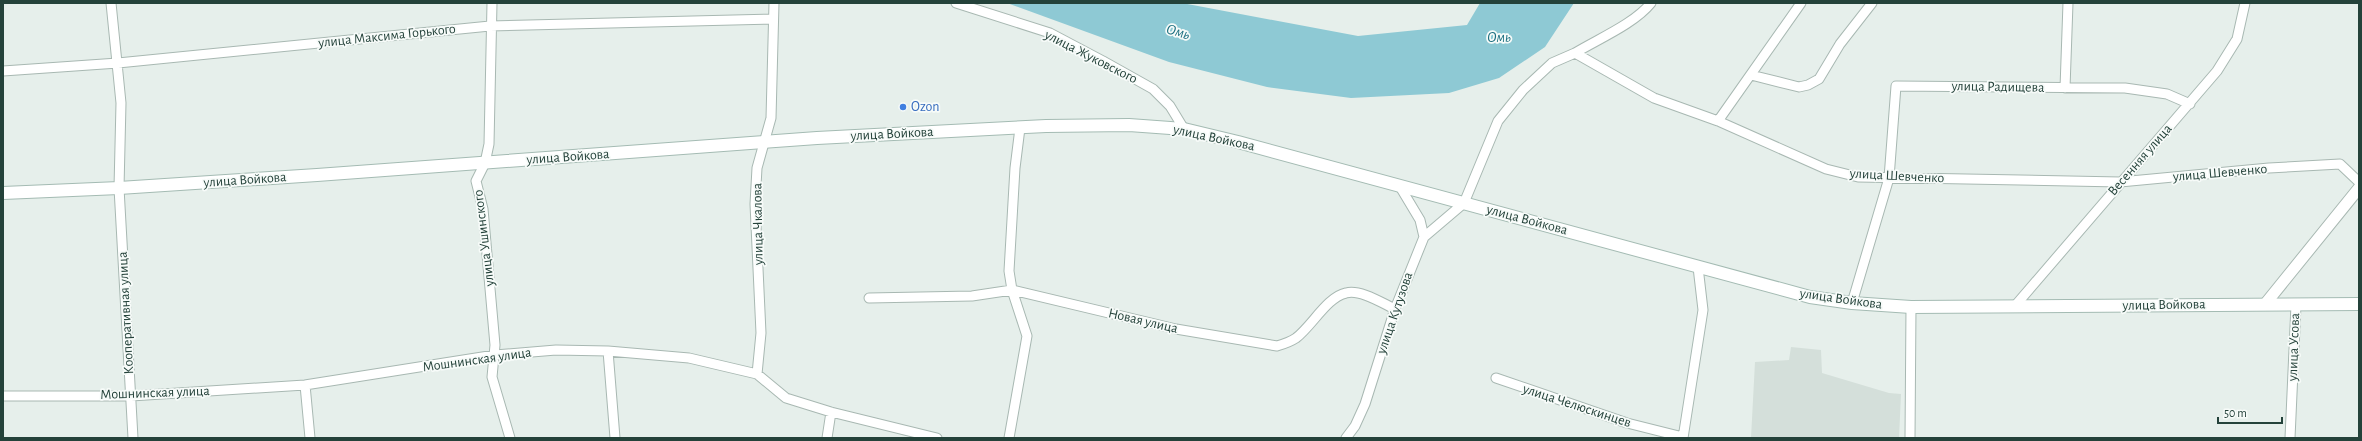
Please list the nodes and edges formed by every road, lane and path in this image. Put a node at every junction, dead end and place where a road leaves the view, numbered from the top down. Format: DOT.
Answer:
graph roads {
  1 [pos="111,3"];
  2 [pos="492,3"];
  3 [pos="774,3"];
  4 [pos="956,3"];
  5 [pos="1651,3"];
  6 [pos="1801,3"];
  7 [pos="1872,3"];
  8 [pos="2068,3"];
  9 [pos="2245,3"];
  10 [pos="772,19"];
  11 [pos="490,26"];
  12 [pos="1574,53"];
  13 [pos="118,64"];
  14 [pos="3,71"];
  15 [pos="1751,75"];
  16 [pos="2065,88"];
  17 [pos="2190,104"];
  18 [pos="1718,121"];
  19 [pos="1020,128"];
  20 [pos="1184,129"];
  21 [pos="766,142"];
  22 [pos="485,163"];
  23 [pos="1889,178"];
  24 [pos="2120,182"];
  25 [pos="2359,182"];
  26 [pos="1399,185"];
  27 [pos="119,188"];
  28 [pos="2359,188"];
  29 [pos="3,193"];
  30 [pos="1464,202"];
  31 [pos="1424,237"];
  32 [pos="1698,267"];
  33 [pos="1012,290"];
  34 [pos="869,298"];
  35 [pos="1852,303"];
  36 [pos="2266,303"];
  37 [pos="2359,304"];
  38 [pos="2296,305"];
  39 [pos="1911,307"];
  40 [pos="2014,307"];
  41 [pos="1395,309"];
  42 [pos="608,351"];
  43 [pos="495,355"];
  44 [pos="757,374"];
  45 [pos="1496,378"];
  46 [pos="305,385"];
  47 [pos="3,396"];
  48 [pos="131,396"];
  49 [pos="831,412"];
  50 [pos="134,438"];
  51 [pos="310,438"];
  52 [pos="510,438"];
  53 [pos="615,438"];
  54 [pos="827,438"];
  55 [pos="937,438"];
  56 [pos="1009,438"];
  57 [pos="1346,438"];
  58 [pos="1683,438"];
  59 [pos="1910,438"];
  60 [pos="2290,438"];
  1 -- 13 [label="street, Кооперативная улица"];
  2 -- 11 [label="street, улица Ушинского"];
  3 -- 10 [label="street, улица Чкалова"];
  4 -- 20 [label="street, улица Жуковского"];
  5 -- 12 [label="street"];
  6 -- 15 [label="street"];
  7 -- 15 [label="street"];
  8 -- 16 [label="street"];
  9 -- 17 [label="street, Весенняя улица"];
  10 -- 11 [label="street, улица Максима Горького"];
  10 -- 21 [label="street, улица Чкалова"];
  11 -- 13 [label="street, улица Максима Горького"];
  11 -- 22 [label="street, улица Ушинского"];
  12 -- 18 [label="street, улица Шевченко"];
  12 -- 30 [label="street"];
  13 -- 14 [label="street, улица Максима Горького"];
  13 -- 27 [label="street, Кооперативная улица"];
  15 -- 18 [label="street"];
  16 -- 17 [label="street, улица Радищева"];
  16 -- 23 [label="street, улица Радищева"];
  17 -- 24 [label="street, Весенняя улица"];
  18 -- 23 [label="street, улица Шевченко"];
  19 -- 20 [label="main road, улица Войкова"];
  19 -- 21 [label="main road, улица Войкова"];
  19 -- 33 [label="street"];
  20 -- 26 [label="main road, улица Войкова"];
  21 -- 22 [label="main road, улица Войкова"];
  21 -- 44 [label="street, улица Чкалова"];
  22 -- 27 [label="main road, улица Войкова"];
  22 -- 43 [label="street, улица Ушинского"];
  23 -- 24 [label="street, улица Шевченко"];
  23 -- 35 [label="street"];
  24 -- 25 [label="street, улица Шевченко"];
  24 -- 40 [label="street, Весенняя улица"];
  26 -- 30 [label="main road, улица Войкова"];
  26 -- 31 [label="street"];
  27 -- 29 [label="main road, улица Войкова"];
  27 -- 48 [label="street, Кооперативная улица"];
  28 -- 36 [label="street"];
  30 -- 31 [label="street, улица Кутузова"];
  30 -- 32 [label="main road, улица Войкова"];
  31 -- 41 [label="street, улица Кутузова"];
  32 -- 35 [label="main road, улица Войкова"];
  32 -- 58 [label="street"];
  33 -- 34 [label="street, Новая улица"];
  33 -- 41 [label="street, Новая улица"];
  33 -- 56 [label="street"];
  35 -- 39 [label="main road, улица Войкова"];
  36 -- 38 [label="main road, улица Войкова"];
  36 -- 40 [label="main road, улица Войкова"];
  37 -- 38 [label="main road, улица Войкова"];
  38 -- 60 [label="street, улица Усова"];
  39 -- 40 [label="main road, улица Войкова"];
  39 -- 59 [label="street"];
  41 -- 57 [label="street, улица Кутузова"];
  42 -- 43 [label="street, Мошнинская улица"];
  42 -- 44 [label="street, Мошнинская улица"];
  42 -- 53 [label="street"];
  43 -- 46 [label="street, Мошнинская улица"];
  43 -- 52 [label="street, улица Ушинского"];
  44 -- 49 [label="street, Мошнинская улица"];
  45 -- 58 [label="street, улица Челюскинцев"];
  46 -- 48 [label="street, Мошнинская улица"];
  46 -- 51 [label="street"];
  47 -- 48 [label="street, Мошнинская улица"];
  48 -- 50 [label="street, Кооперативная улица"];
  49 -- 54 [label="street"];
  49 -- 55 [label="street, Мошнинская улица"];
}
